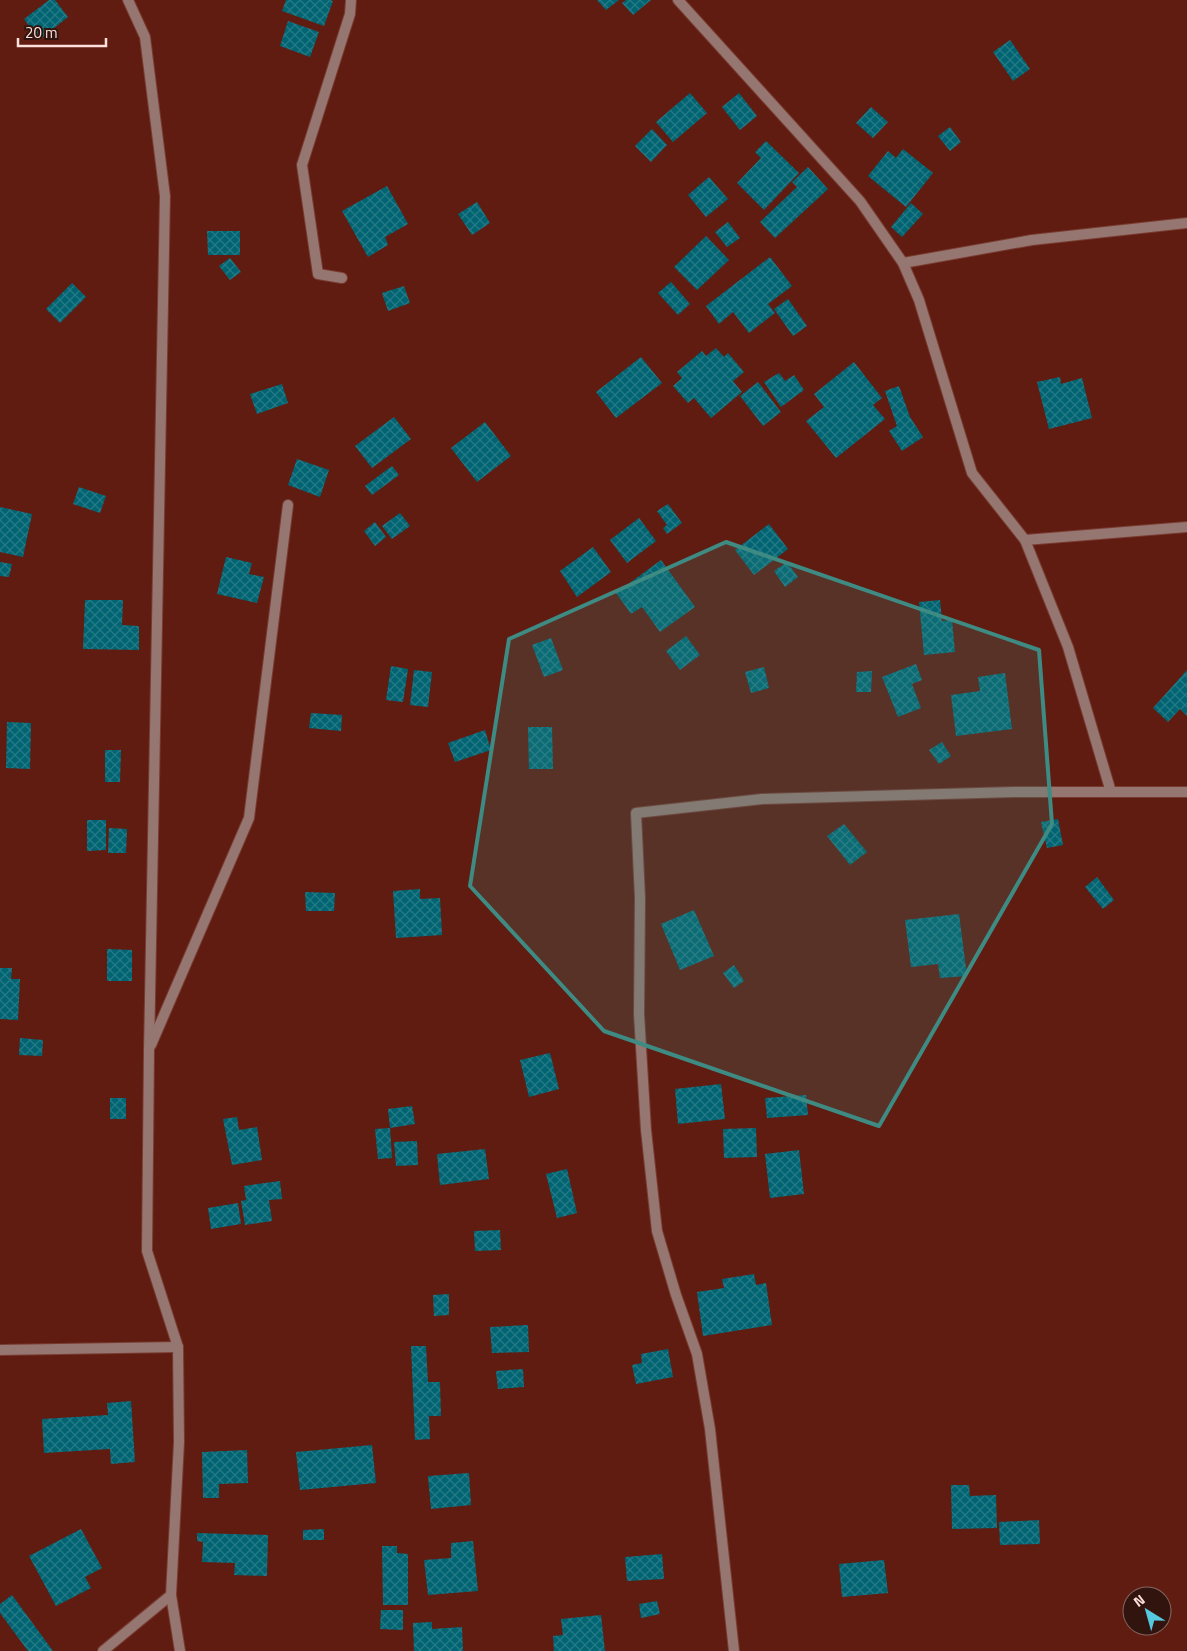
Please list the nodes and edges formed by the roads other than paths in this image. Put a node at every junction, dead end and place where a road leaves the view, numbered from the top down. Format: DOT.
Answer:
graph roads {
  1 [pos="128,0"];
  2 [pos="351,0"];
  3 [pos="678,0"];
  4 [pos="1187,223"];
  5 [pos="903,263"];
  6 [pos="342,278"];
  7 [pos="288,505"];
  8 [pos="1187,527"];
  9 [pos="1025,540"];
  10 [pos="1111,792"];
  11 [pos="1187,792"];
  12 [pos="149,1050"];
  13 [pos="178,1347"];
  14 [pos="0,1350"];
  15 [pos="170,1595"];
  16 [pos="103,1651"];
  17 [pos="180,1651"];
  18 [pos="734,1651"];
  1 -- 12 [label="street"];
  2 -- 6 [label="street"];
  3 -- 5 [label="street"];
  4 -- 5 [label="street"];
  5 -- 9 [label="street"];
  7 -- 12 [label="street"];
  8 -- 9 [label="street"];
  9 -- 10 [label="street"];
  10 -- 11 [label="street"];
  10 -- 18 [label="street"];
  12 -- 13 [label="street"];
  13 -- 14 [label="street"];
  13 -- 15 [label="street"];
  15 -- 16 [label="street"];
  15 -- 17 [label="street"];
}
